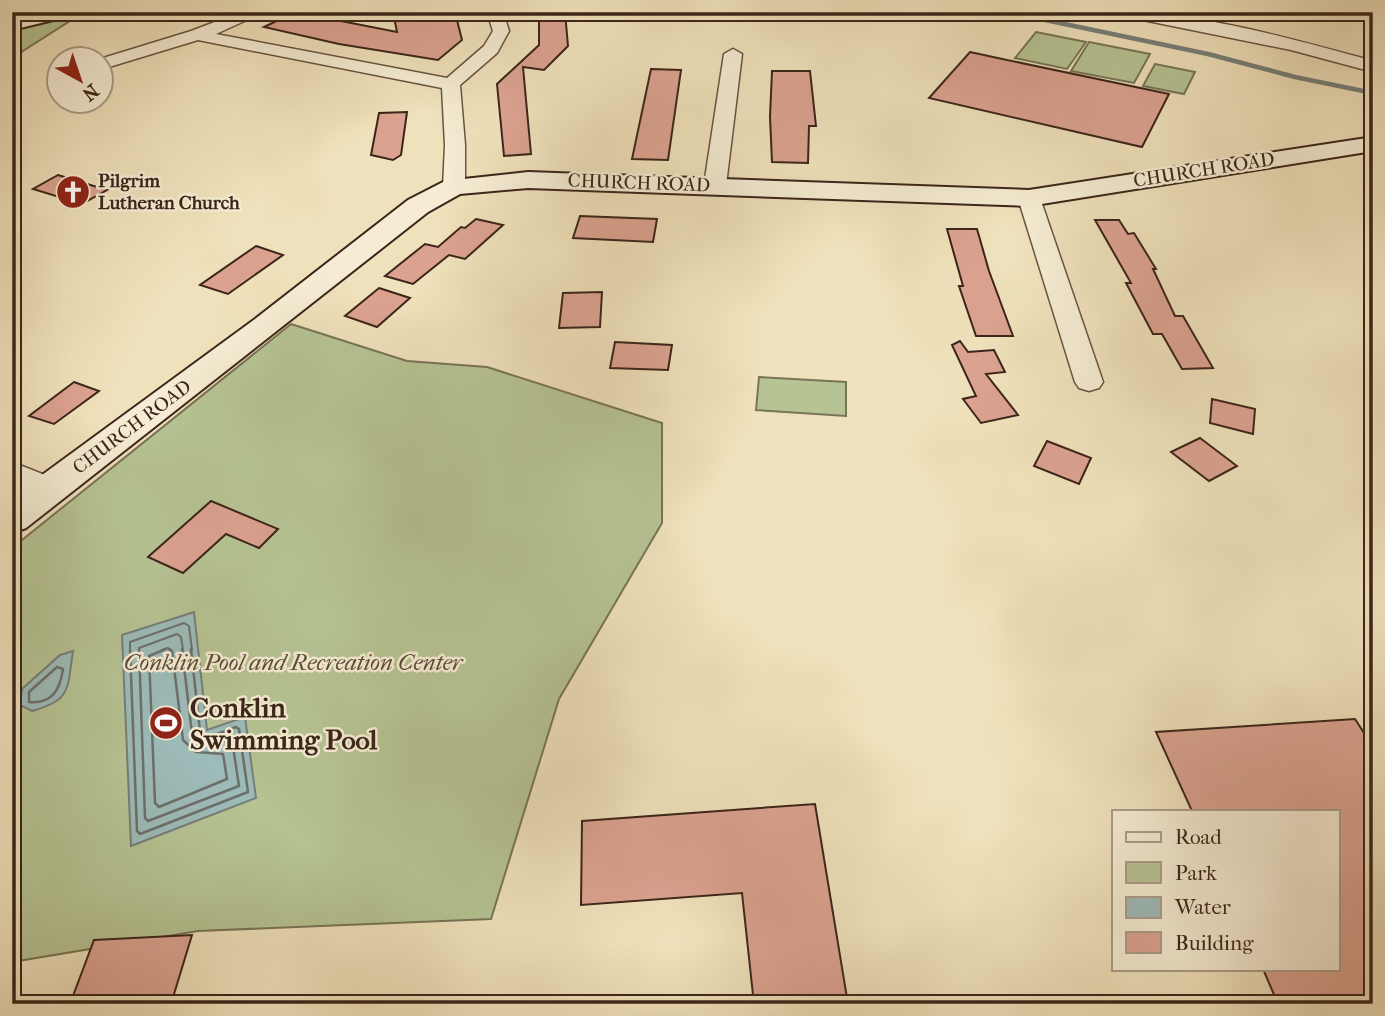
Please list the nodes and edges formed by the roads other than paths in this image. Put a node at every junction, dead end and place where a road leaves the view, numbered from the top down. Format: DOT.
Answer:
graph roads {
  1 [pos="63,12"];
  2 [pos="256,12"];
  3 [pos="495,12"];
  4 [pos="1128,12"];
  5 [pos="12,24"];
  6 [pos="197,35"];
  7 [pos="733,54"];
  8 [pos="116,60"];
  9 [pos="1373,67"];
  10 [pos="451,84"];
  11 [pos="1373,144"];
  12 [pos="715,185"];
  13 [pos="454,187"];
  14 [pos="1029,198"];
  15 [pos="1089,382"];
  16 [pos="12,473"];
  17 [pos="49,489"];
  18 [pos="12,518"];
  1 -- 5 [label="street"];
  2 -- 6 [label="street"];
  3 -- 10 [label="street"];
  4 -- 9 [label="street"];
  6 -- 8 [label="street"];
  6 -- 10 [label="street"];
  7 -- 12 [label="street"];
  10 -- 13 [label="street"];
  11 -- 14 [label="street, CHURCH ROAD"];
  12 -- 13 [label="street, CHURCH ROAD"];
  12 -- 14 [label="street, CHURCH ROAD"];
  13 -- 17 [label="street, CHURCH ROAD"];
  14 -- 15 [label="street"];
  16 -- 17 [label="street"];
  17 -- 18 [label="street, CHURCH ROAD"];
}
